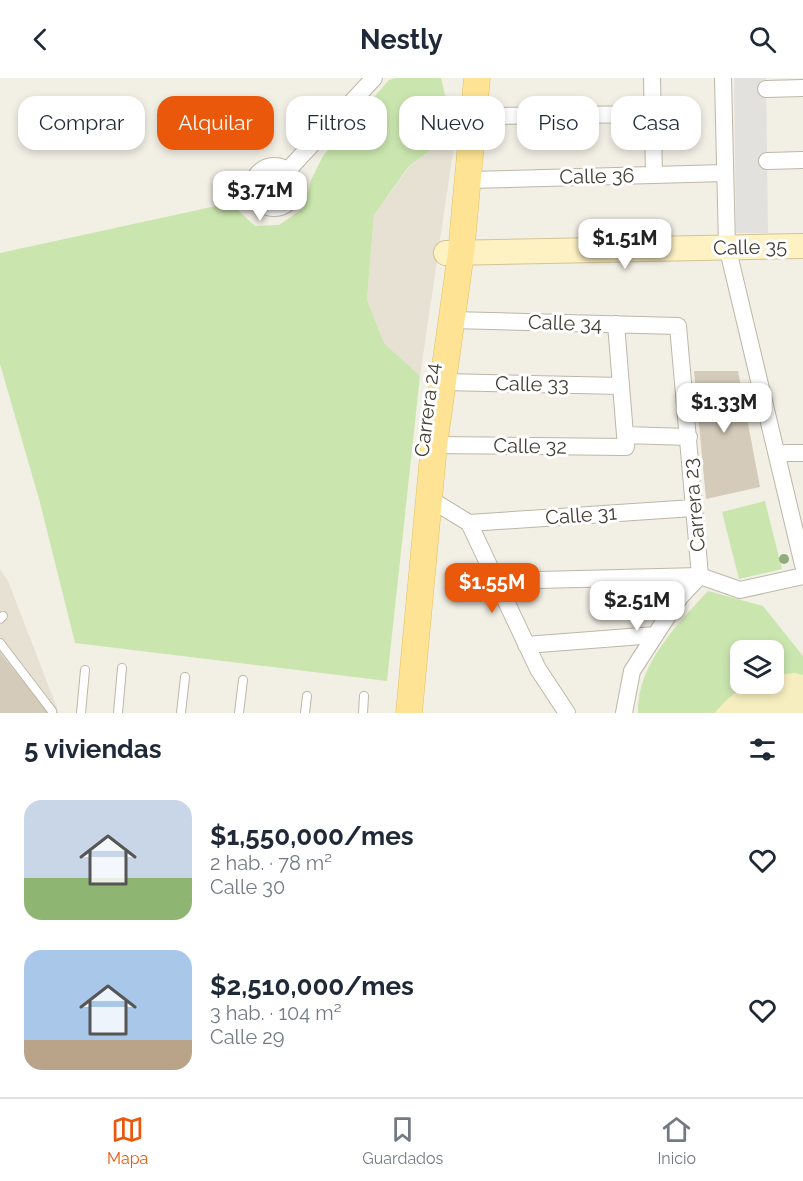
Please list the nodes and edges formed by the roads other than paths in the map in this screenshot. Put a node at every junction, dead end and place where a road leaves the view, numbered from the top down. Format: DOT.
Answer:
graph roads {
  1 [pos="374,78"];
  2 [pos="477,78"];
  3 [pos="652,78"];
  4 [pos="723,78"];
  5 [pos="803,88"];
  6 [pos="766,89"];
  7 [pos="475,96"];
  8 [pos="652,96"];
  9 [pos="611,115"];
  10 [pos="505,116"];
  11 [pos="460,150"];
  12 [pos="471,150"];
  13 [pos="654,150"];
  14 [pos="803,160"];
  15 [pos="767,161"];
  16 [pos="288,170"];
  17 [pos="725,172"];
  18 [pos="654,175"];
  19 [pos="469,180"];
  20 [pos="727,246"];
  21 [pos="803,246"];
  22 [pos="453,253"];
  23 [pos="452,320"];
  24 [pos="616,324"];
  25 [pos="678,326"];
  26 [pos="443,382"];
  27 [pos="621,386"];
  28 [pos="688,437"];
  29 [pos="626,441"];
  30 [pos="434,445"];
  31 [pos="430,499"];
  32 [pos="693,508"];
  33 [pos="469,523"];
  34 [pos="803,565"];
  35 [pos="700,576"];
  36 [pos="803,576"];
  37 [pos="495,581"];
  38 [pos="655,636"];
  39 [pos="0,643"];
  40 [pos="526,645"];
  41 [pos="122,668"];
  42 [pos="85,670"];
  43 [pos="185,677"];
  44 [pos="243,680"];
  45 [pos="307,696"];
  46 [pos="364,696"];
  47 [pos="52,711"];
  48 [pos="81,713"];
  49 [pos="118,713"];
  50 [pos="181,713"];
  51 [pos="239,713"];
  52 [pos="305,713"];
  53 [pos="363,713"];
  54 [pos="392,713"];
  55 [pos="409,713"];
  56 [pos="567,713"];
  57 [pos="624,713"];
  1 -- 16 [label="street"];
  2 -- 7 [label="main road, Carrera 24"];
  3 -- 8 [label="street"];
  4 -- 17 [label="street"];
  5 -- 6 [label="street"];
  9 -- 10 [label="street"];
  11 -- 22 [label="main road, Carrera 24"];
  12 -- 19 [label="main road, Carrera 24"];
  13 -- 18 [label="street"];
  14 -- 15 [label="street"];
  17 -- 18 [label="street, Calle 36"];
  17 -- 20 [label="street"];
  18 -- 19 [label="street, Calle 36"];
  19 -- 22 [label="main road, Carrera 24"];
  20 -- 21 [label="street, Calle 35"];
  20 -- 22 [label="street, Calle 35"];
  20 -- 34 [label="street"];
  22 -- 23 [label="main road, Carrera 24"];
  22 -- 54 [label="main road, Carrera 24"];
  23 -- 24 [label="street, Calle 34"];
  23 -- 26 [label="main road, Carrera 24"];
  24 -- 25 [label="street, Calle 34"];
  24 -- 27 [label="street"];
  25 -- 28 [label="street, Carrera 23"];
  26 -- 27 [label="street, Calle 33"];
  26 -- 30 [label="main road, Carrera 24"];
  27 -- 29 [label="street"];
  28 -- 29 [label="street, Calle 32"];
  28 -- 32 [label="street, Carrera 23"];
  29 -- 30 [label="street, Calle 32"];
  30 -- 31 [label="main road, Carrera 24"];
  31 -- 33 [label="street"];
  31 -- 55 [label="main road, Carrera 24"];
  32 -- 33 [label="street, Calle 31"];
  32 -- 35 [label="street, Carrera 23"];
  33 -- 37 [label="street"];
  35 -- 36 [label="street"];
  35 -- 37 [label="street"];
  35 -- 38 [label="street"];
  37 -- 40 [label="street"];
  38 -- 40 [label="street"];
  38 -- 57 [label="street"];
  39 -- 47 [label="lane"];
  40 -- 56 [label="street"];
  41 -- 49 [label="lane"];
  42 -- 48 [label="lane"];
  43 -- 50 [label="lane"];
  44 -- 51 [label="lane"];
  45 -- 52 [label="lane"];
  46 -- 53 [label="lane"];
}
